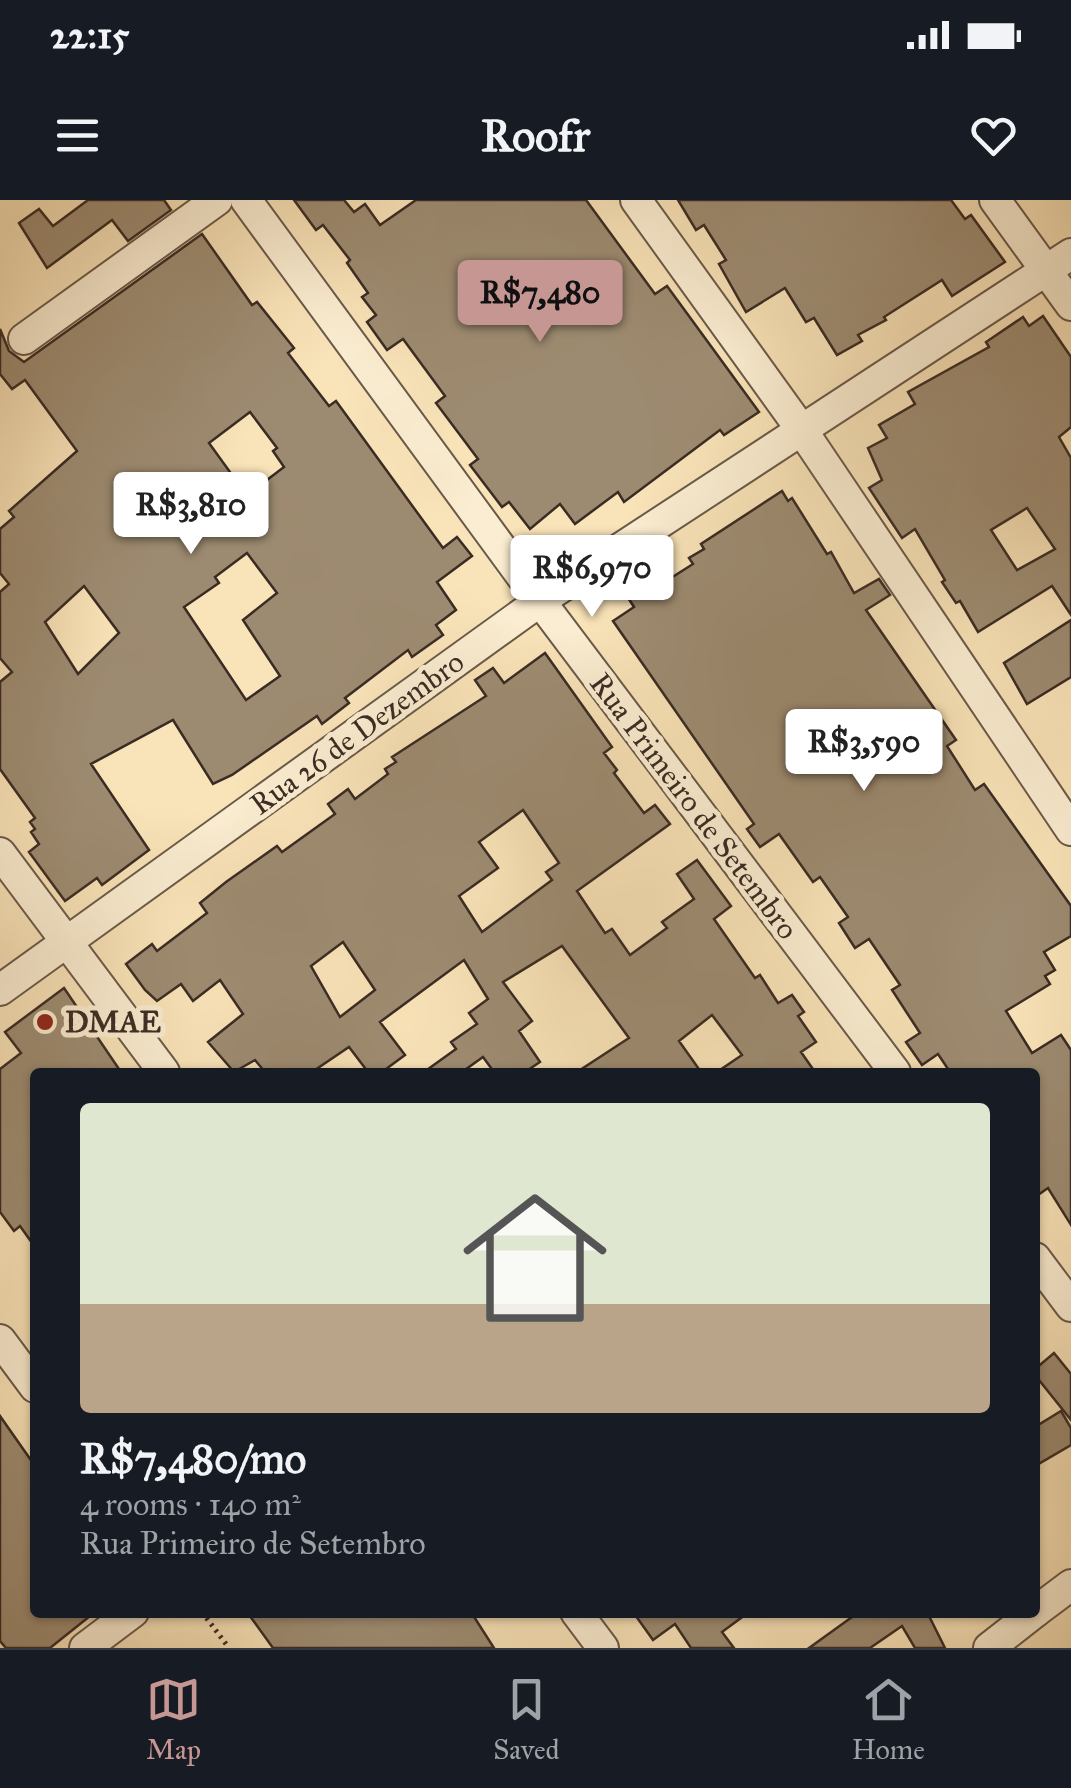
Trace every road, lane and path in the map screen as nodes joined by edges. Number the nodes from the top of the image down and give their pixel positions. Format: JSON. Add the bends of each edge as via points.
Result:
{"nodes":[{"id":1,"x":217,"y":200,"type":"edge"},
{"id":2,"x":246,"y":200,"type":"edge"},
{"id":3,"x":636,"y":200,"type":"edge"},
{"id":4,"x":995,"y":200,"type":"edge"},
{"id":5,"x":1059,"y":263,"type":"edge"},
{"id":6,"x":1071,"y":305,"type":"edge"},
{"id":7,"x":24,"y":339,"type":"dead end"},
{"id":8,"x":801,"y":429,"type":"junction"},
{"id":9,"x":540,"y":601,"type":"junction"},
{"id":10,"x":1071,"y":830,"type":"edge"},
{"id":11,"x":0,"y":853,"type":"edge"},
{"id":12,"x":66,"y":943,"type":"junction"},
{"id":13,"x":0,"y":990,"type":"edge"},
{"id":14,"x":161,"y":1068,"type":"edge"},
{"id":15,"x":892,"y":1068,"type":"edge"},
{"id":16,"x":1040,"y":1265,"type":"edge"},
{"id":17,"x":1071,"y":1306,"type":"edge"},
{"id":18,"x":0,"y":1340,"type":"edge"},
{"id":19,"x":30,"y":1380,"type":"edge"},
{"id":20,"x":1071,"y":1584,"type":"edge"},
{"id":21,"x":1040,"y":1608,"type":"edge"},
{"id":22,"x":125,"y":1618,"type":"edge"},
{"id":23,"x":207,"y":1618,"type":"edge"},
{"id":24,"x":580,"y":1618,"type":"edge"},
{"id":25,"x":1027,"y":1618,"type":"edge"},
{"id":26,"x":85,"y":1648,"type":"edge"},
{"id":27,"x":230,"y":1648,"type":"edge"},
{"id":28,"x":602,"y":1648,"type":"edge"},
{"id":29,"x":989,"y":1648,"type":"edge"}],
"edges":[{"from":1,"to":7,"type":"street"},
{"from":2,"to":9,"type":"street","name":"Rua Primeiro de Setembro"},
{"from":3,"to":8,"type":"street"},
{"from":4,"to":5,"type":"street"},
{"from":5,"to":6,"type":"street"},
{"from":5,"to":8,"type":"street","name":"Rua 26 de Dezembro"},
{"from":8,"to":9,"type":"street","name":"Rua 26 de Dezembro"},
{"from":8,"to":10,"type":"street"},
{"from":9,"to":12,"type":"street","name":"Rua 26 de Dezembro"},
{"from":9,"to":15,"type":"street","name":"Rua Primeiro de Setembro"},
{"from":11,"to":12,"type":"street"},
{"from":12,"to":13,"type":"street","name":"Rua 26 de Dezembro"},
{"from":12,"to":14,"type":"street"},
{"from":16,"to":17,"type":"street"},
{"from":18,"to":19,"type":"street"},
{"from":20,"to":21,"type":"street"},
{"from":22,"to":26,"type":"street"},
{"from":23,"to":27,"type":"path"},
{"from":24,"to":28,"type":"street"},
{"from":25,"to":29,"type":"street"}]}
